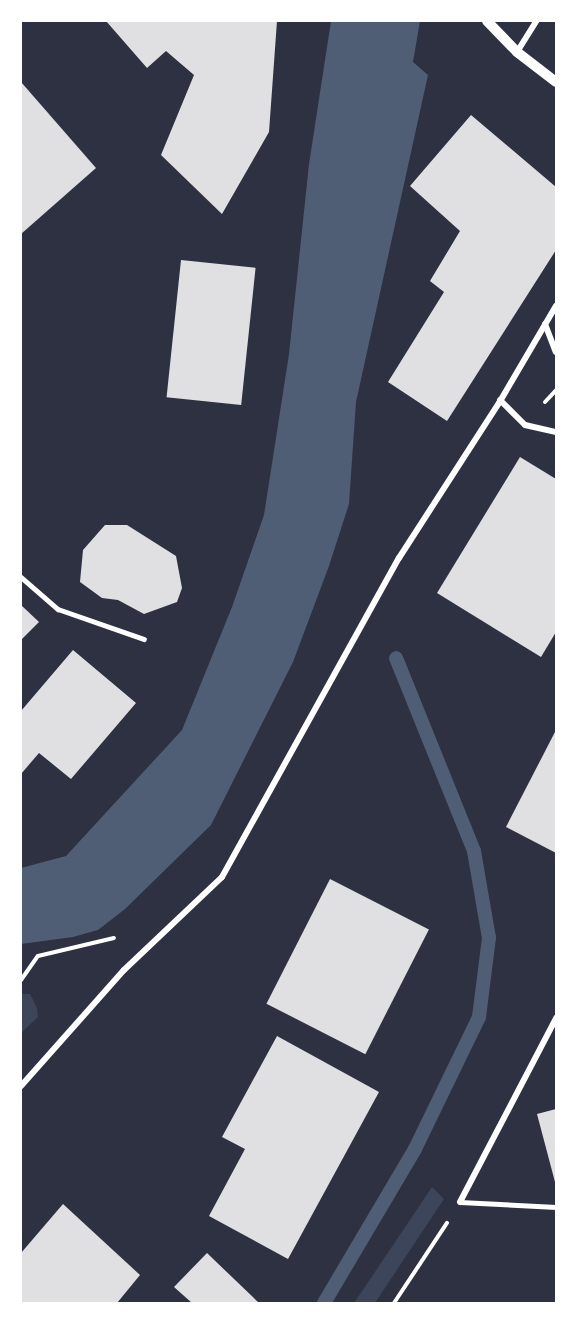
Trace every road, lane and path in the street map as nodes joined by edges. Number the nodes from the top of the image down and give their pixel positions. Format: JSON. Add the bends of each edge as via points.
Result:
{"nodes":[{"id":1,"x":487,"y":21,"type":"edge"},
{"id":2,"x":536,"y":21,"type":"edge"},
{"id":3,"x":517,"y":52,"type":"junction"},
{"id":4,"x":556,"y":82,"type":"edge"},
{"id":5,"x":556,"y":306,"type":"edge"},
{"id":6,"x":545,"y":324,"type":"junction"},
{"id":7,"x":556,"y":352,"type":"edge"},
{"id":8,"x":500,"y":400,"type":"junction"},
{"id":9,"x":556,"y":432,"type":"edge"},
{"id":10,"x":21,"y":577,"type":"edge"},
{"id":11,"x":144,"y":639,"type":"dead end"},
{"id":12,"x":120,"y":933,"type":"dead end"},
{"id":13,"x":21,"y":980,"type":"edge"},
{"id":14,"x":556,"y":1018,"type":"edge"},
{"id":15,"x":21,"y":1086,"type":"edge"},
{"id":16,"x":460,"y":1202,"type":"junction"},
{"id":17,"x":556,"y":1207,"type":"edge"},
{"id":18,"x":394,"y":1303,"type":"edge"}],
"edges":[{"from":1,"to":3,"type":"street"},
{"from":2,"to":3,"type":"street"},
{"from":3,"to":4,"type":"street"},
{"from":5,"to":6,"type":"street"},
{"from":6,"to":7,"type":"street"},
{"from":6,"to":8,"type":"street"},
{"from":8,"to":9,"type":"street","via":[[525,425]]},
{"from":8,"to":15,"type":"street","via":[[399,558],[222,877],[124,970]]},
{"from":10,"to":11,"type":"lane","via":[[58,609]]},
{"from":12,"to":13,"type":"path","via":[[111,940],[38,956]]},
{"from":14,"to":16,"type":"street"},
{"from":16,"to":17,"type":"lane"},
{"from":16,"to":18,"type":"path"}]}
